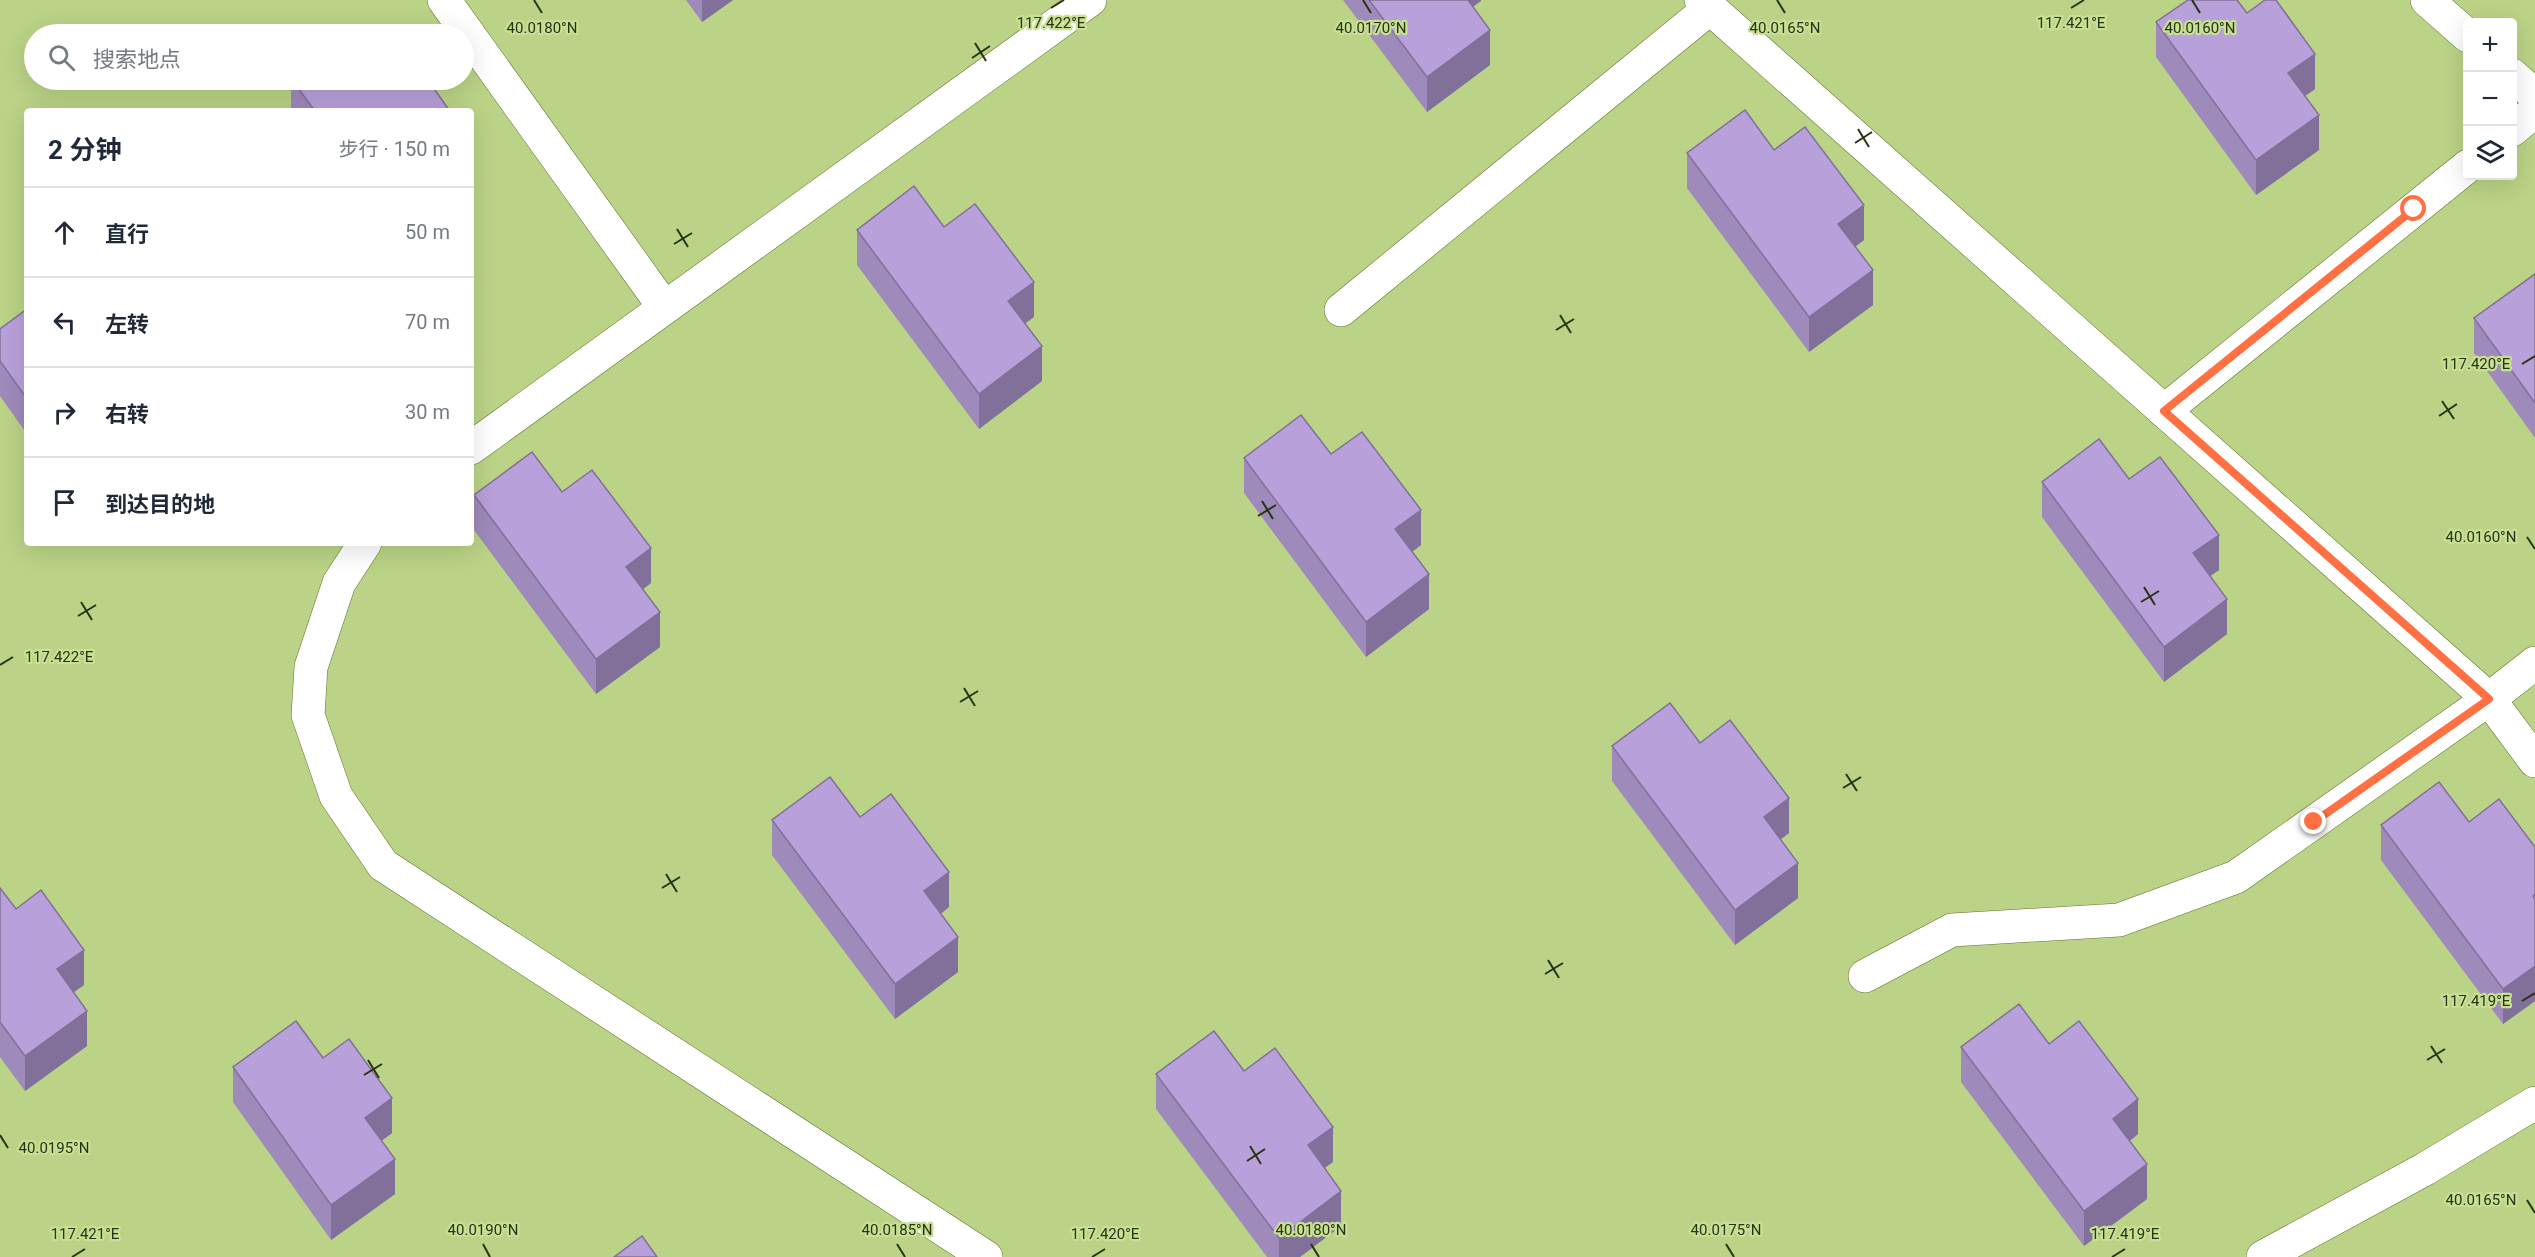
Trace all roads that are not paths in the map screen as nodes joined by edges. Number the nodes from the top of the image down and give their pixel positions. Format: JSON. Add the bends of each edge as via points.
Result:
{"nodes":[{"id":1,"x":444,"y":0,"type":"edge"},
{"id":2,"x":1090,"y":0,"type":"edge"},
{"id":3,"x":2427,"y":0,"type":"edge"},
{"id":4,"x":1705,"y":4,"type":"edge"},
{"id":5,"x":461,"y":24,"type":"edge"},
{"id":6,"x":2463,"y":32,"type":"edge"},
{"id":7,"x":474,"y":42,"type":"edge"},
{"id":8,"x":2517,"y":79,"type":"edge"},
{"id":9,"x":2535,"y":95,"type":"edge"},
{"id":10,"x":2535,"y":111,"type":"edge"},
{"id":11,"x":2517,"y":126,"type":"edge"},
{"id":12,"x":2463,"y":170,"type":"edge"},
{"id":13,"x":664,"y":307,"type":"junction"},
{"id":14,"x":1341,"y":310,"type":"dead end"},
{"id":15,"x":2164,"y":411,"type":"junction"},
{"id":16,"x":474,"y":446,"type":"edge"},
{"id":17,"x":363,"y":546,"type":"edge"},
{"id":18,"x":2535,"y":663,"type":"edge"},
{"id":19,"x":2489,"y":699,"type":"junction"},
{"id":20,"x":2535,"y":761,"type":"edge"},
{"id":21,"x":1865,"y":976,"type":"dead end"},
{"id":22,"x":2535,"y":1103,"type":"edge"},
{"id":23,"x":986,"y":1257,"type":"edge"},
{"id":24,"x":2263,"y":1257,"type":"edge"}],
"edges":[{"from":1,"to":5,"type":"street"},
{"from":2,"to":13,"type":"street"},
{"from":3,"to":6,"type":"street"},
{"from":4,"to":14,"type":"street"},
{"from":4,"to":15,"type":"street"},
{"from":7,"to":13,"type":"street"},
{"from":8,"to":9,"type":"street"},
{"from":10,"to":11,"type":"street"},
{"from":12,"to":15,"type":"street"},
{"from":13,"to":16,"type":"street"},
{"from":15,"to":19,"type":"street"},
{"from":17,"to":23,"type":"street","via":[[339,583],[311,667],[308,715],[336,796],[383,865]]},
{"from":18,"to":19,"type":"street"},
{"from":19,"to":20,"type":"street"},
{"from":19,"to":21,"type":"street","via":[[2236,877],[2119,920],[1952,930]]},
{"from":22,"to":24,"type":"street","via":[[2425,1169]]}]}
